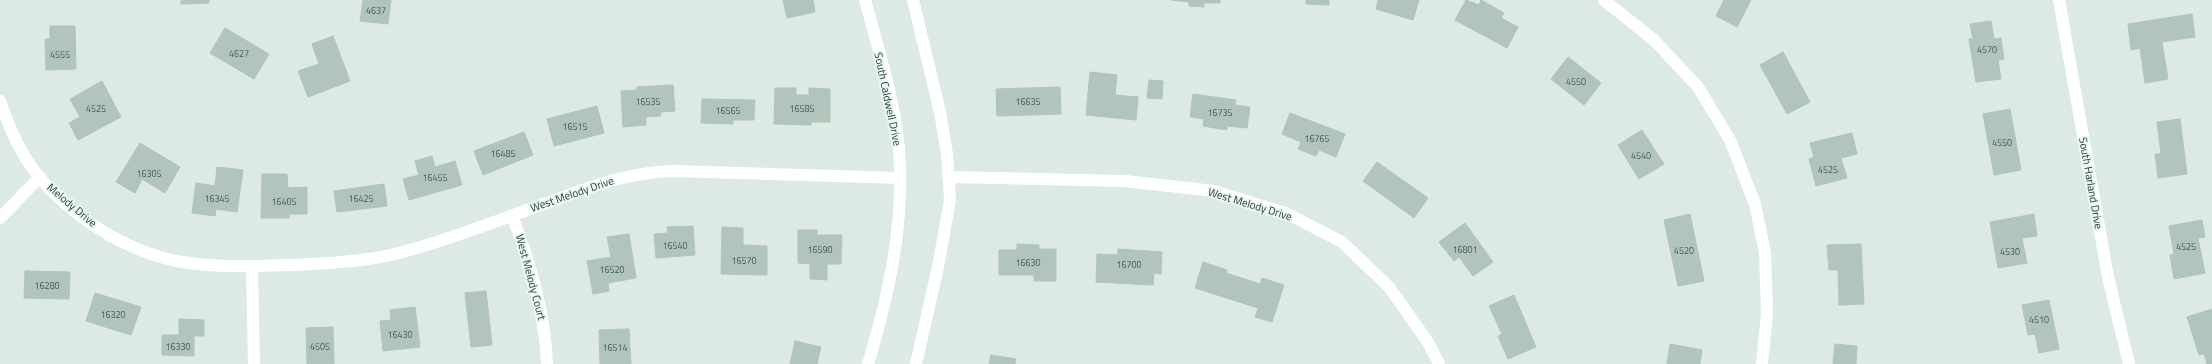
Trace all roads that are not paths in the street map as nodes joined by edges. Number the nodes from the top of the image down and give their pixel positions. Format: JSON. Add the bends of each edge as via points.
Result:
{"nodes":[{"id":1,"x":865,"y":0,"type":"edge"},
{"id":2,"x":913,"y":0,"type":"edge"},
{"id":3,"x":1604,"y":0,"type":"edge"},
{"id":4,"x":2059,"y":0,"type":"edge"},
{"id":5,"x":0,"y":101,"type":"edge"},
{"id":6,"x":40,"y":177,"type":"junction"},
{"id":7,"x":948,"y":177,"type":"junction"},
{"id":8,"x":900,"y":178,"type":"junction"},
{"id":9,"x":512,"y":215,"type":"junction"},
{"id":10,"x":0,"y":218,"type":"edge"},
{"id":11,"x":252,"y":267,"type":"junction"},
{"id":12,"x":254,"y":364,"type":"edge"},
{"id":13,"x":547,"y":364,"type":"edge"},
{"id":14,"x":868,"y":364,"type":"edge"},
{"id":15,"x":916,"y":364,"type":"edge"},
{"id":16,"x":1439,"y":364,"type":"edge"},
{"id":17,"x":1762,"y":364,"type":"edge"},
{"id":18,"x":2128,"y":364,"type":"edge"}],
"edges":[{"from":1,"to":8,"type":"street","name":"South Caldwell Drive","via":[[896,128]]},
{"from":2,"to":7,"type":"street","via":[[940,112]]},
{"from":3,"to":17,"type":"street","via":[[1654,40],[1698,87],[1730,140],[1755,204],[1765,253],[1767,314]]},
{"from":4,"to":18,"type":"street","name":"South Harland Drive","via":[[2104,254]]},
{"from":5,"to":6,"type":"street","via":[[15,138]]},
{"from":6,"to":10,"type":"street","name":"Melody Drive"},
{"from":6,"to":11,"type":"street","name":"Melody Drive","via":[[58,197],[88,222],[135,247],[180,261]]},
{"from":7,"to":15,"type":"street","via":[[950,200]]},
{"from":7,"to":16,"type":"street","name":"West Melody Drive","via":[[1125,181],[1214,192],[1288,214],[1342,242],[1389,287],[1428,342]]},
{"from":8,"to":9,"type":"street","name":"West Melody Drive","via":[[649,172],[612,179]]},
{"from":8,"to":14,"type":"street","name":"South Caldwell Drive","via":[[899,227],[890,277]]},
{"from":9,"to":11,"type":"street","name":"West Melody Drive","via":[[464,233],[397,253],[344,262]]},
{"from":9,"to":13,"type":"street","name":"West Melody Court","via":[[522,240],[542,311]]},
{"from":11,"to":12,"type":"street"}]}
